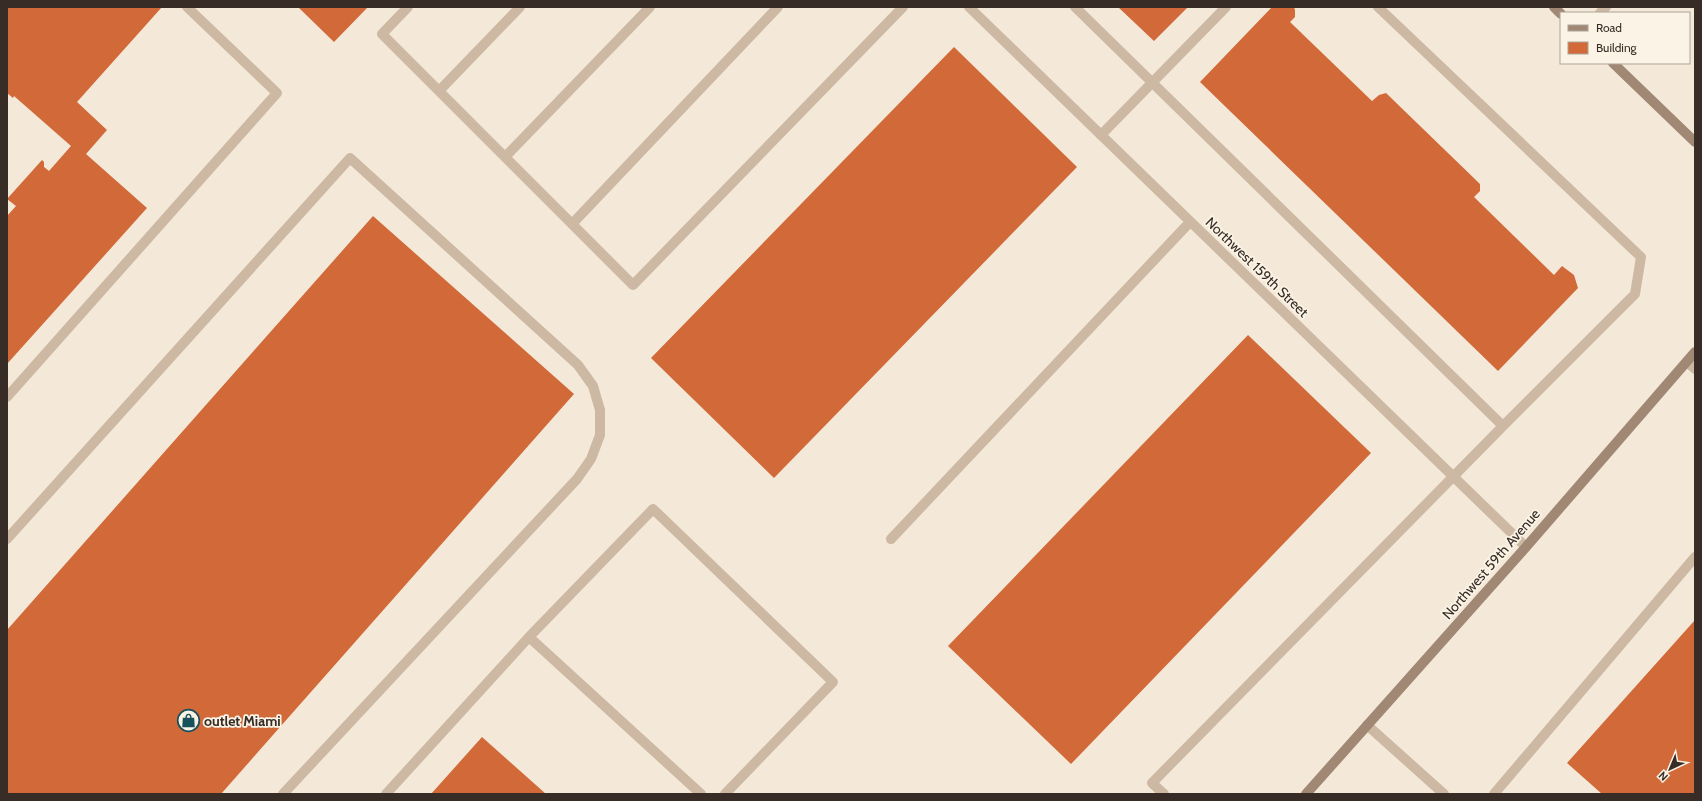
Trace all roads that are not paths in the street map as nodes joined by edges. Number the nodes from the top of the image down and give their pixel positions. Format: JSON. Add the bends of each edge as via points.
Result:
{"nodes":[{"id":1,"x":187,"y":7,"type":"edge"},
{"id":2,"x":408,"y":7,"type":"edge"},
{"id":3,"x":520,"y":7,"type":"edge"},
{"id":4,"x":650,"y":7,"type":"edge"},
{"id":5,"x":778,"y":7,"type":"edge"},
{"id":6,"x":903,"y":7,"type":"edge"},
{"id":7,"x":969,"y":7,"type":"edge"},
{"id":8,"x":1075,"y":7,"type":"edge"},
{"id":9,"x":1226,"y":7,"type":"edge"},
{"id":10,"x":1378,"y":7,"type":"edge"},
{"id":11,"x":1614,"y":64,"type":"edge"},
{"id":12,"x":1153,"y":82,"type":"junction"},
{"id":13,"x":439,"y":91,"type":"junction"},
{"id":14,"x":1101,"y":135,"type":"junction"},
{"id":15,"x":1695,"y":142,"type":"edge"},
{"id":16,"x":505,"y":157,"type":"junction"},
{"id":17,"x":1190,"y":222,"type":"junction"},
{"id":18,"x":572,"y":224,"type":"junction"},
{"id":19,"x":1695,"y":352,"type":"edge"},
{"id":20,"x":1687,"y":362,"type":"junction"},
{"id":21,"x":1695,"y":369,"type":"edge"},
{"id":22,"x":7,"y":397,"type":"edge"},
{"id":23,"x":1503,"y":426,"type":"junction"},
{"id":24,"x":1453,"y":476,"type":"junction"},
{"id":25,"x":7,"y":539,"type":"edge"},
{"id":26,"x":891,"y":539,"type":"dead end"},
{"id":27,"x":1526,"y":547,"type":"junction"},
{"id":28,"x":1695,"y":557,"type":"edge"},
{"id":29,"x":529,"y":637,"type":"junction"},
{"id":30,"x":1368,"y":725,"type":"junction"},
{"id":31,"x":283,"y":794,"type":"edge"},
{"id":32,"x":386,"y":794,"type":"edge"},
{"id":33,"x":701,"y":794,"type":"edge"},
{"id":34,"x":725,"y":794,"type":"edge"},
{"id":35,"x":1164,"y":794,"type":"edge"},
{"id":36,"x":1306,"y":794,"type":"edge"},
{"id":37,"x":1444,"y":794,"type":"edge"},
{"id":38,"x":1494,"y":794,"type":"edge"}],
"edges":[{"from":1,"to":22,"type":"street","via":[[277,93]]},
{"from":2,"to":13,"type":"street","via":[[382,34]]},
{"from":3,"to":13,"type":"street"},
{"from":4,"to":16,"type":"street"},
{"from":5,"to":18,"type":"street"},
{"from":6,"to":18,"type":"street","via":[[633,285]]},
{"from":7,"to":14,"type":"street","name":"Northwest 159th Street"},
{"from":8,"to":12,"type":"street"},
{"from":9,"to":12,"type":"street"},
{"from":10,"to":23,"type":"street","via":[[1641,258],[1635,294]]},
{"from":11,"to":15,"type":"street"},
{"from":12,"to":14,"type":"street"},
{"from":12,"to":23,"type":"street"},
{"from":13,"to":16,"type":"street"},
{"from":14,"to":17,"type":"street","name":"Northwest 159th Street"},
{"from":16,"to":18,"type":"street"},
{"from":17,"to":24,"type":"street","name":"Northwest 159th Street"},
{"from":17,"to":26,"type":"street"},
{"from":19,"to":20,"type":"street","name":"Northwest 59th Avenue"},
{"from":20,"to":21,"type":"street"},
{"from":20,"to":27,"type":"street","name":"Northwest 59th Avenue"},
{"from":23,"to":24,"type":"street"},
{"from":24,"to":27,"type":"street","name":"Northwest 159th Street"},
{"from":24,"to":35,"type":"street","via":[[1152,783]]},
{"from":25,"to":31,"type":"street","via":[[350,158],[578,365],[593,386],[600,410],[600,435],[592,459],[577,479]]},
{"from":27,"to":30,"type":"street","name":"Northwest 59th Avenue"},
{"from":28,"to":38,"type":"street"},
{"from":29,"to":32,"type":"street"},
{"from":29,"to":33,"type":"street"},
{"from":29,"to":34,"type":"street","via":[[653,509],[833,682]]},
{"from":30,"to":36,"type":"street","name":"Northwest 59th Avenue"},
{"from":30,"to":37,"type":"street"}]}
